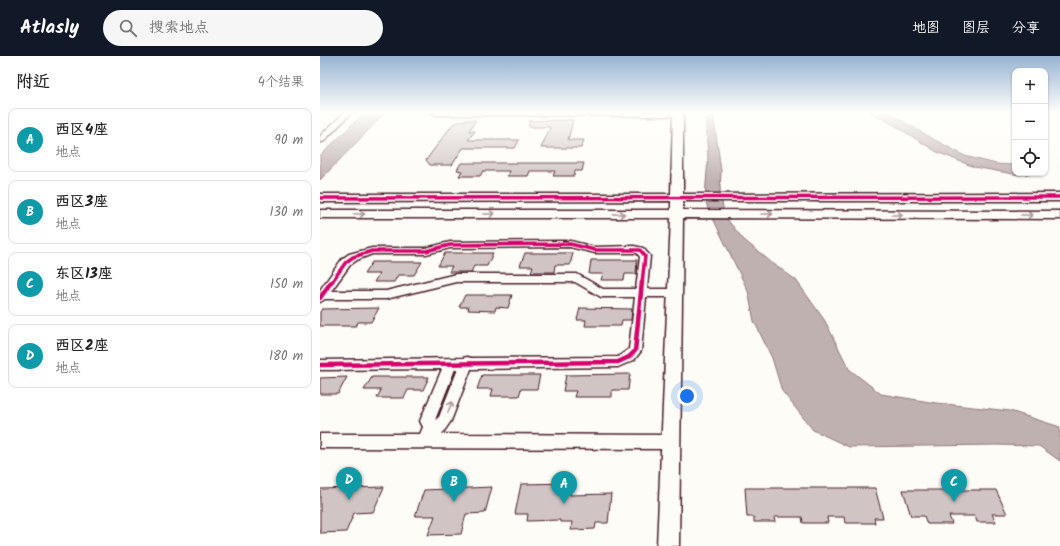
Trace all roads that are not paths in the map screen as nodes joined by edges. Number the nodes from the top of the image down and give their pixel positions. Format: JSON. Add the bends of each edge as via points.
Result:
{"nodes":[{"id":1,"x":677,"y":135,"type":"edge"},
{"id":2,"x":676,"y":197,"type":"junction"},
{"id":3,"x":1060,"y":197,"type":"edge"},
{"id":4,"x":320,"y":198,"type":"edge"},
{"id":5,"x":320,"y":214,"type":"edge"},
{"id":6,"x":676,"y":214,"type":"junction"},
{"id":7,"x":1060,"y":215,"type":"edge"},
{"id":8,"x":641,"y":293,"type":"junction"},
{"id":9,"x":676,"y":293,"type":"junction"},
{"id":10,"x":321,"y":297,"type":"edge"},
{"id":11,"x":467,"y":362,"type":"junction"},
{"id":12,"x":451,"y":363,"type":"junction"},
{"id":13,"x":320,"y":365,"type":"edge"},
{"id":14,"x":320,"y":441,"type":"edge"},
{"id":15,"x":428,"y":441,"type":"junction"},
{"id":16,"x":671,"y":442,"type":"junction"},
{"id":17,"x":668,"y":546,"type":"edge"}],
"edges":[{"from":1,"to":2,"type":"street"},
{"from":2,"to":3,"type":"street"},
{"from":2,"to":4,"type":"street"},
{"from":2,"to":6,"type":"street"},
{"from":5,"to":6,"type":"street","one_way":true},
{"from":6,"to":7,"type":"street","one_way":true},
{"from":6,"to":9,"type":"street"},
{"from":8,"to":9,"type":"street"},
{"from":8,"to":10,"type":"street","via":[[601,293],[577,278],[456,278],[386,295]]},
{"from":8,"to":10,"type":"street","via":[[644,256],[640,250],[595,250],[570,244],[450,245],[426,251],[372,251],[353,257],[346,262]]},
{"from":8,"to":11,"type":"street","via":[[635,351],[625,360]]},
{"from":9,"to":16,"type":"street"},
{"from":11,"to":12,"type":"street"},
{"from":15,"to":11,"type":"street","one_way":true,"via":[[444,421]]},
{"from":12,"to":13,"type":"street"},
{"from":12,"to":15,"type":"street","via":[[427,421],[431,425]]},
{"from":14,"to":15,"type":"street"},
{"from":15,"to":16,"type":"street"},
{"from":16,"to":17,"type":"street"}]}
